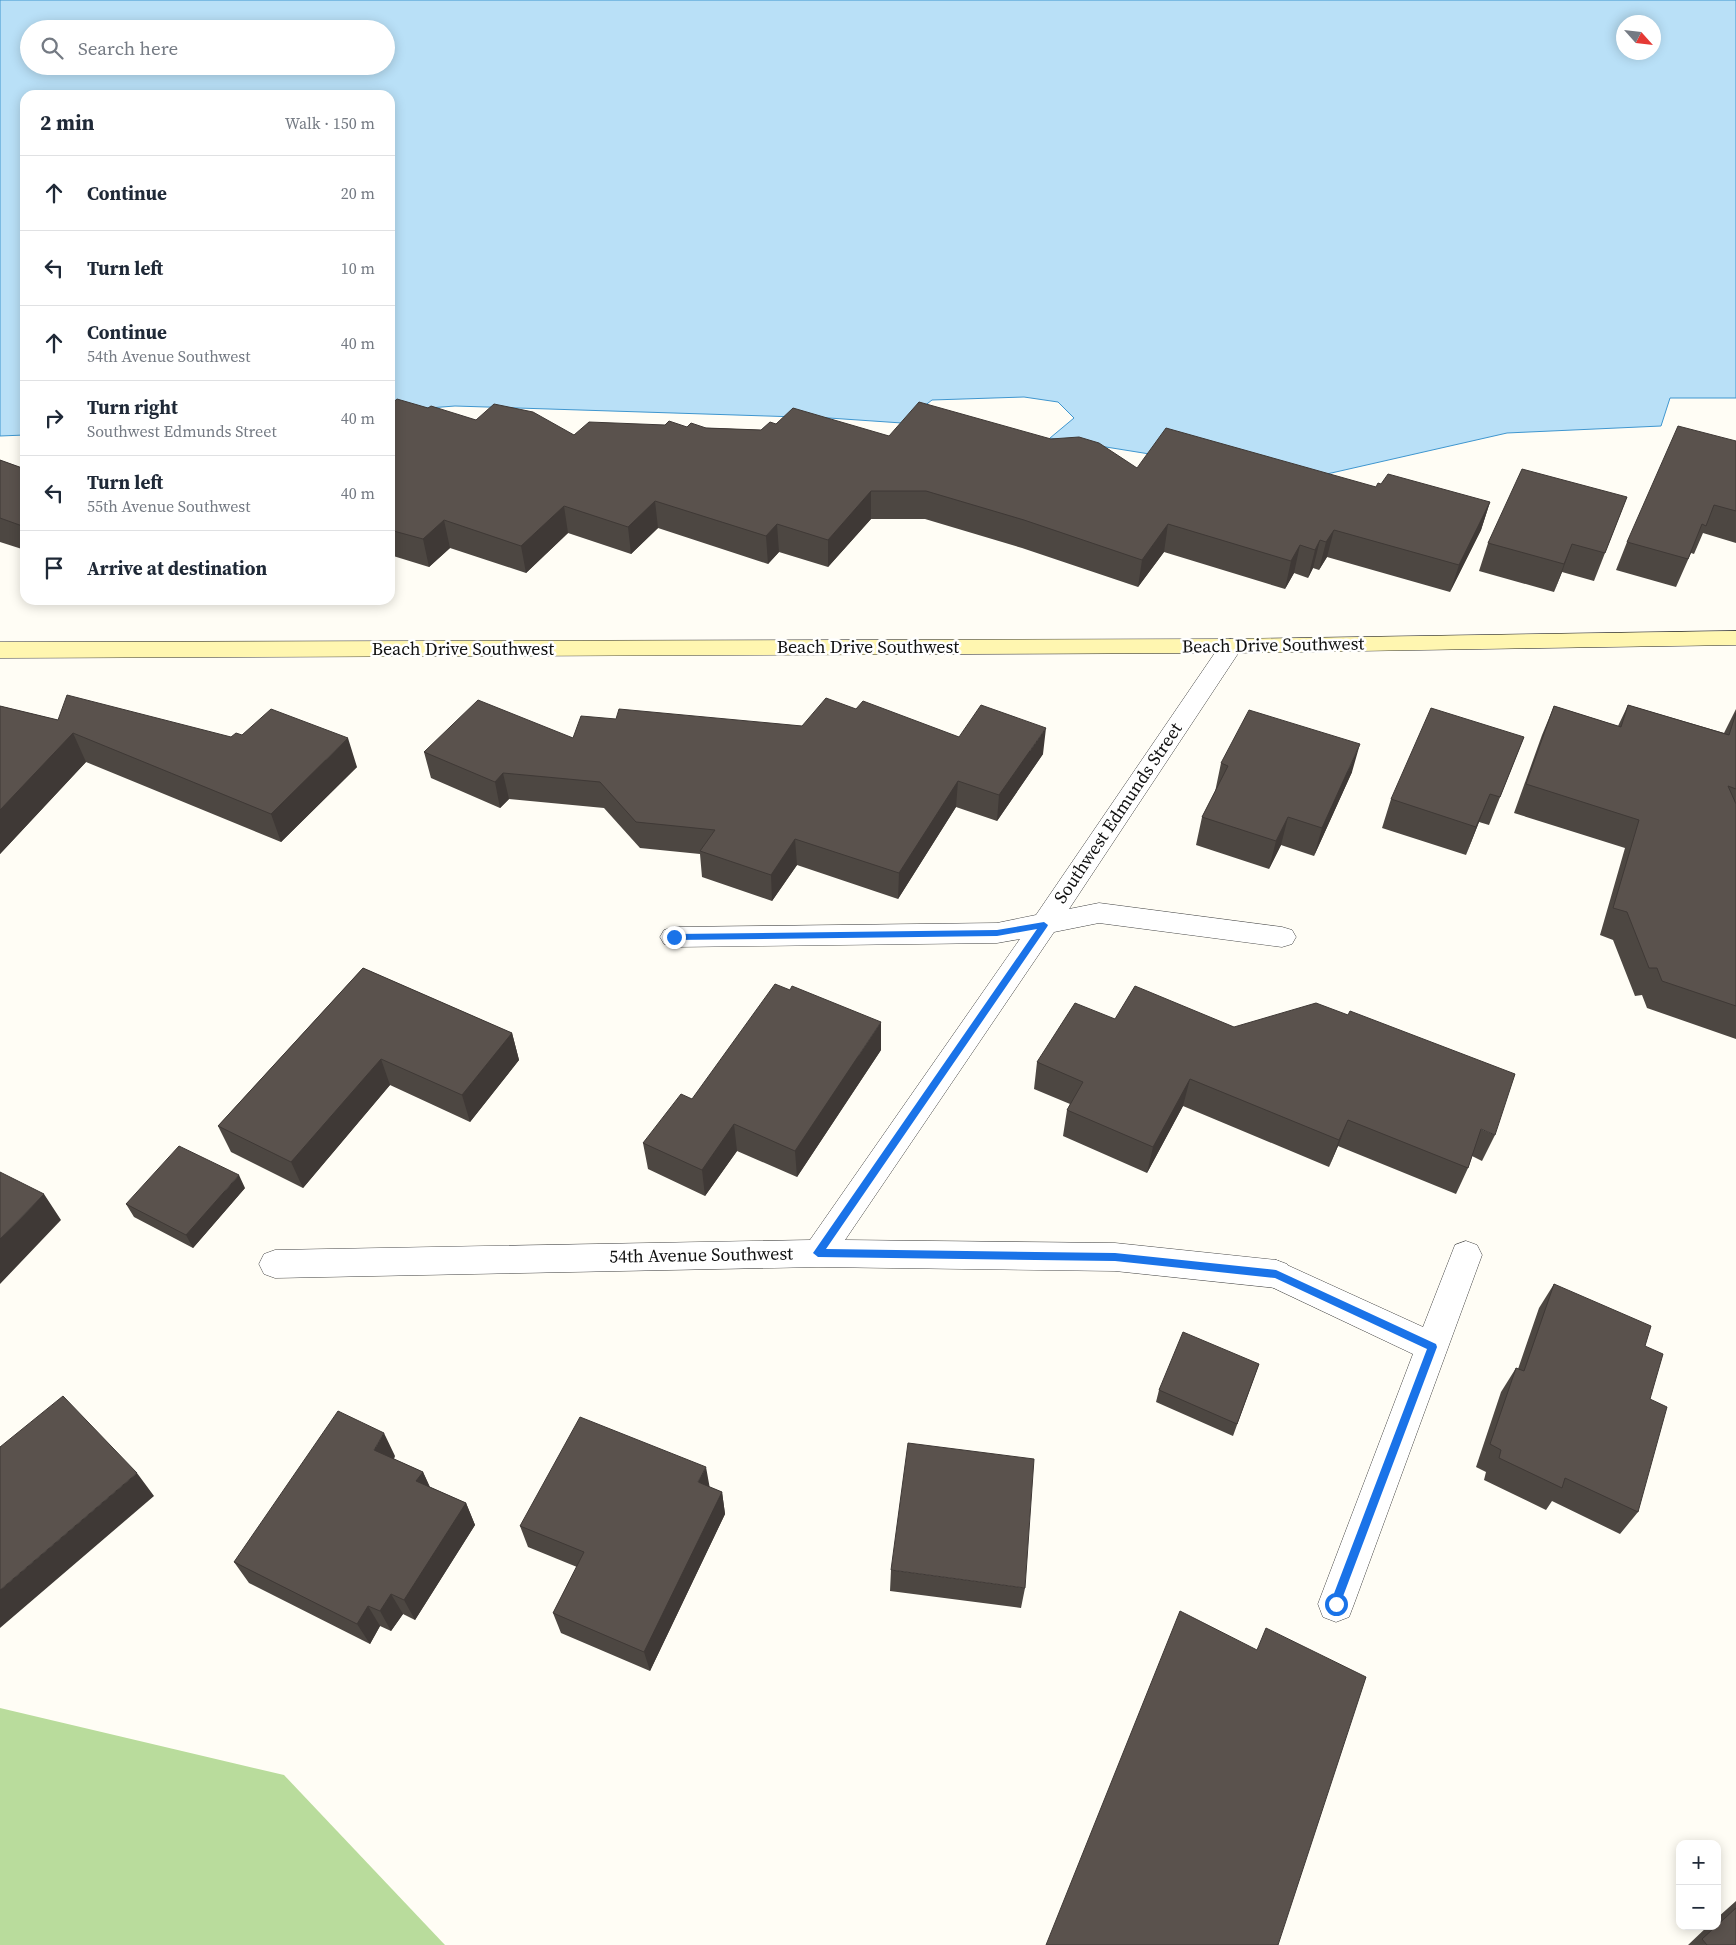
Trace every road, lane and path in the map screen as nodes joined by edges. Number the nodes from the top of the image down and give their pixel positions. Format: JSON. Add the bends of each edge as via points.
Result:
{"nodes":[{"id":1,"x":1736,"y":638,"type":"edge"},
{"id":2,"x":1231,"y":646,"type":"junction"},
{"id":3,"x":2,"y":652,"type":"edge"},
{"id":4,"x":1044,"y":925,"type":"junction"},
{"id":5,"x":674,"y":937,"type":"dead end"},
{"id":6,"x":1282,"y":937,"type":"dead end"},
{"id":7,"x":818,"y":1253,"type":"junction"},
{"id":8,"x":1466,"y":1255,"type":"dead end"},
{"id":9,"x":275,"y":1264,"type":"dead end"},
{"id":10,"x":1432,"y":1347,"type":"junction"},
{"id":11,"x":1336,"y":1604,"type":"dead end"}],
"edges":[{"from":1,"to":2,"type":"main road","name":"Beach Drive Southwest"},
{"from":2,"to":3,"type":"main road","name":"Beach Drive Southwest"},
{"from":2,"to":4,"type":"street","name":"Southwest Edmunds Street"},
{"from":4,"to":5,"type":"street","via":[[997,933]]},
{"from":4,"to":6,"type":"street","via":[[1099,913]]},
{"from":4,"to":7,"type":"street","name":"Southwest Edmunds Street"},
{"from":7,"to":9,"type":"street","name":"54th Avenue Southwest"},
{"from":7,"to":10,"type":"street","name":"54th Avenue Southwest","via":[[1115,1257],[1276,1274]]},
{"from":8,"to":10,"type":"street"},
{"from":10,"to":11,"type":"street"}]}
